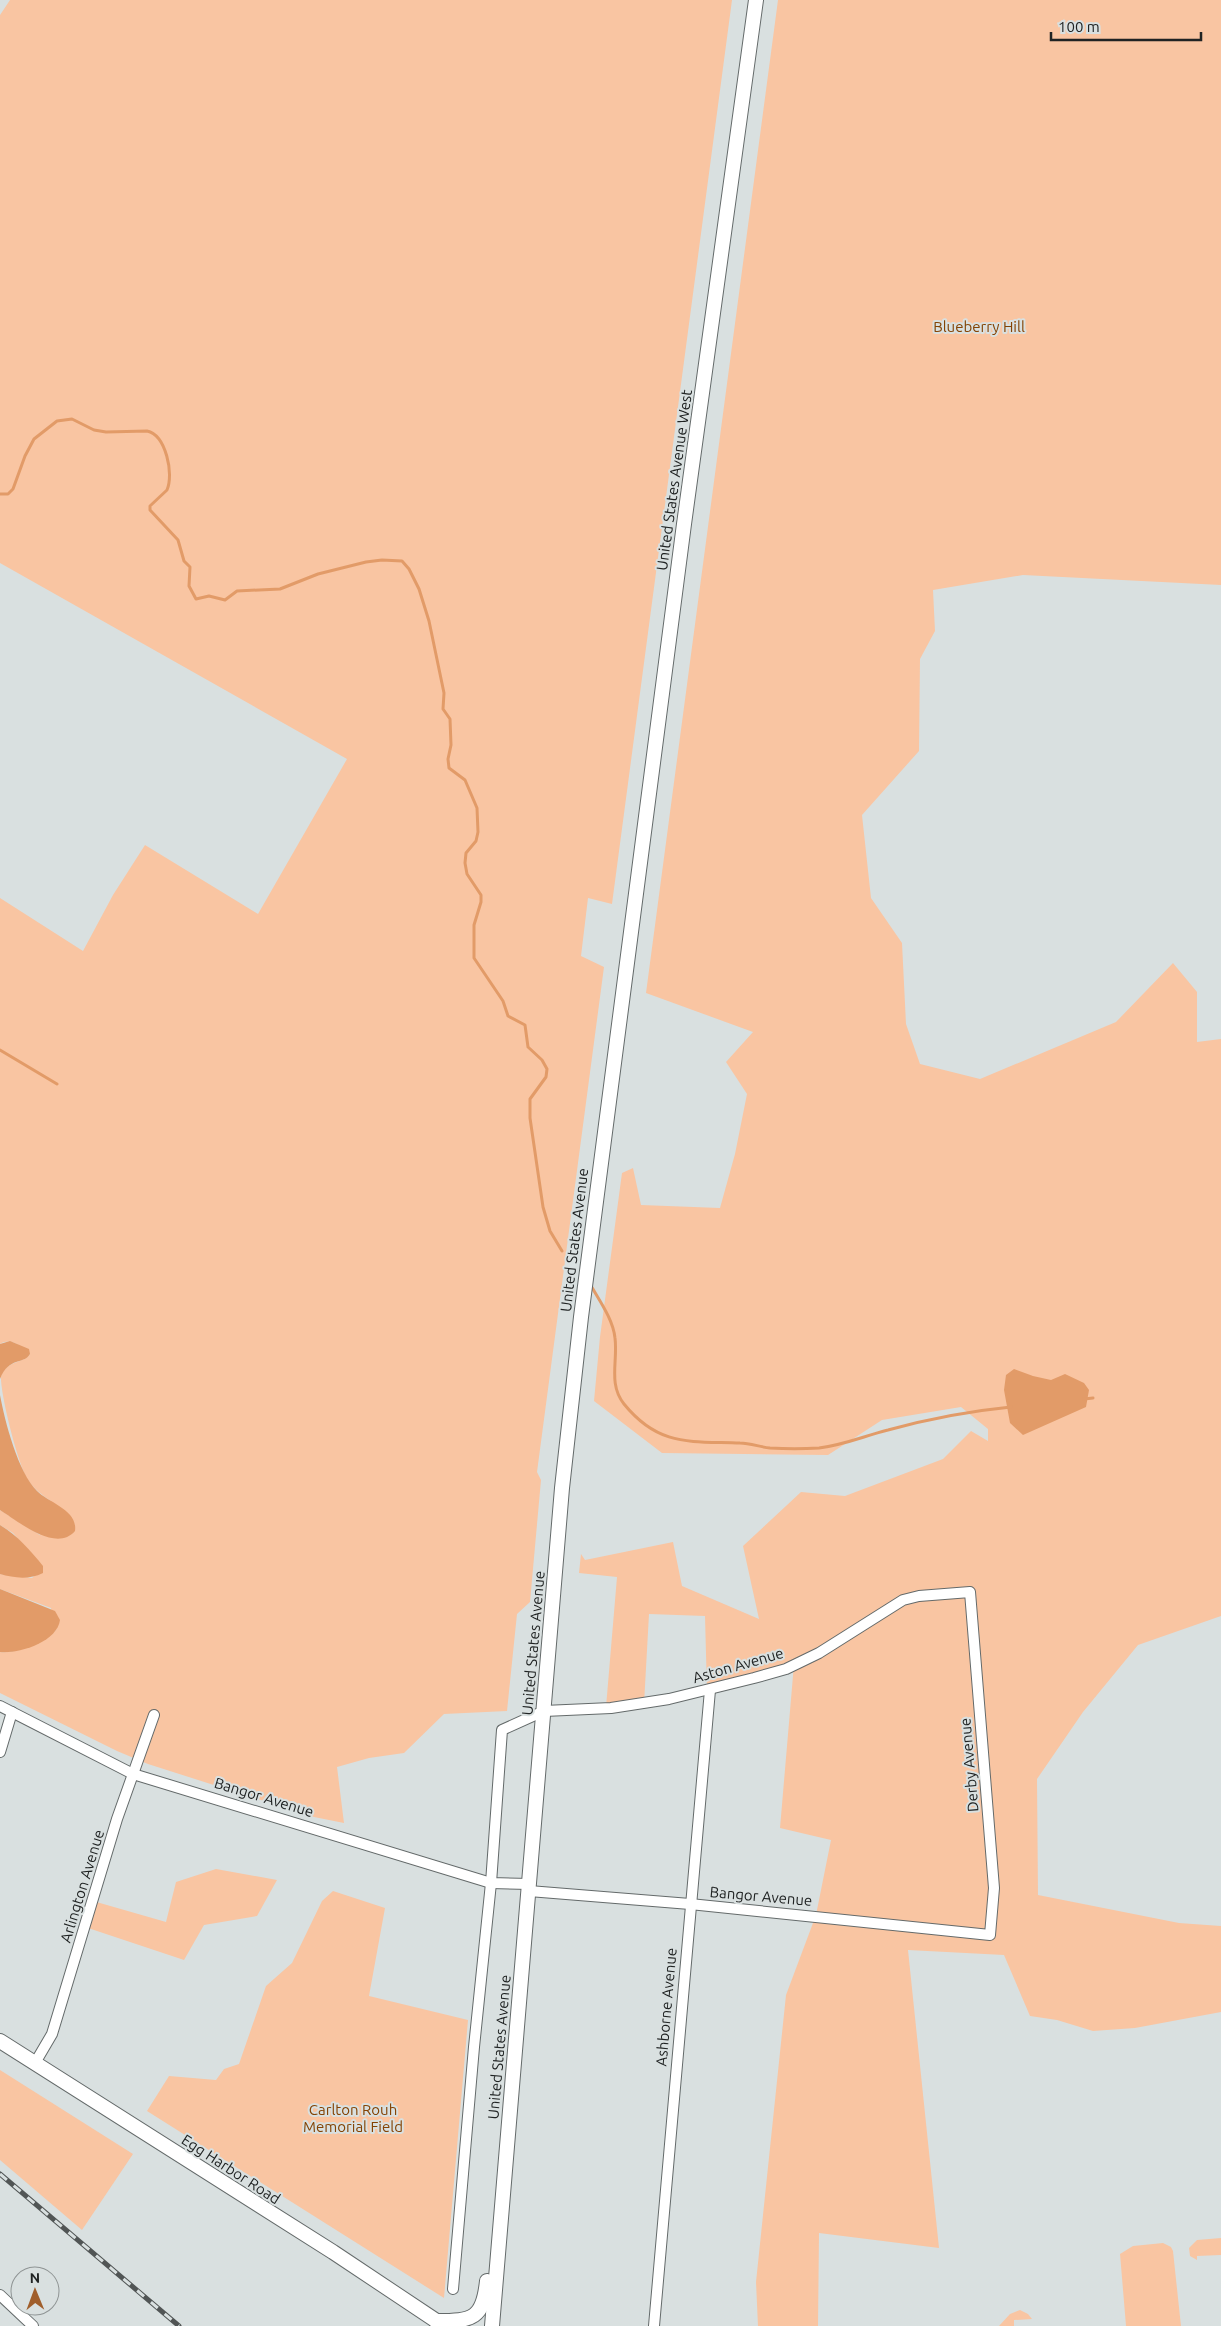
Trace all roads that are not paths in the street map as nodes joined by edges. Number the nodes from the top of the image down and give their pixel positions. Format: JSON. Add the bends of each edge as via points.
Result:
{"nodes":[{"id":1,"x":756,"y":0,"type":"edge"},
{"id":2,"x":627,"y":965,"type":"joint"},
{"id":3,"x":970,"y":1592,"type":"joint"},
{"id":4,"x":710,"y":1690,"type":"junction"},
{"id":5,"x":0,"y":1706,"type":"edge"},
{"id":6,"x":544,"y":1711,"type":"junction"},
{"id":7,"x":12,"y":1712,"type":"junction"},
{"id":8,"x":154,"y":1715,"type":"dead end"},
{"id":9,"x":502,"y":1730,"type":"joint"},
{"id":10,"x":0,"y":1752,"type":"edge"},
{"id":11,"x":133,"y":1774,"type":"junction"},
{"id":12,"x":491,"y":1884,"type":"junction"},
{"id":13,"x":529,"y":1888,"type":"junction"},
{"id":14,"x":690,"y":1904,"type":"junction"},
{"id":15,"x":990,"y":1934,"type":"joint"},
{"id":16,"x":0,"y":2041,"type":"edge"},
{"id":17,"x":34,"y":2063,"type":"junction"},
{"id":18,"x":500,"y":2242,"type":"junction"},
{"id":19,"x":453,"y":2289,"type":"dead end"},
{"id":20,"x":0,"y":2295,"type":"edge"},
{"id":21,"x":440,"y":2323,"type":"edge"},
{"id":22,"x":33,"y":2326,"type":"edge"},
{"id":23,"x":492,"y":2326,"type":"edge"},
{"id":24,"x":654,"y":2326,"type":"edge"}],
"edges":[{"from":1,"to":2,"type":"street","name":"United States Avenue West"},
{"from":2,"to":6,"type":"street","name":"United States Avenue","via":[[581,1316],[562,1488]]},
{"from":3,"to":4,"type":"street","name":"Aston Avenue","via":[[903,1600],[786,1669]]},
{"from":3,"to":15,"type":"street","name":"Derby Avenue","via":[[994,1888]]},
{"from":4,"to":6,"type":"street","name":"Aston Avenue","via":[[611,1708]]},
{"from":4,"to":14,"type":"street","name":"Ashborne Avenue"},
{"from":5,"to":7,"type":"street","name":"Bangor Avenue"},
{"from":6,"to":9,"type":"street","name":"Aston Avenue"},
{"from":6,"to":13,"type":"street","name":"United States Avenue"},
{"from":7,"to":10,"type":"street"},
{"from":7,"to":11,"type":"street","name":"Bangor Avenue"},
{"from":8,"to":11,"type":"street","name":"Arlington Avenue"},
{"from":9,"to":12,"type":"street","name":"United States Avenue"},
{"from":11,"to":12,"type":"street","name":"Bangor Avenue"},
{"from":11,"to":17,"type":"street","name":"Arlington Avenue","via":[[52,2034]]},
{"from":12,"to":13,"type":"street","name":"Bangor Avenue"},
{"from":12,"to":19,"type":"street","name":"United States Avenue"},
{"from":13,"to":14,"type":"street","name":"Bangor Avenue"},
{"from":13,"to":18,"type":"street","name":"United States Avenue"},
{"from":14,"to":15,"type":"street","name":"Bangor Avenue"},
{"from":14,"to":24,"type":"street","name":"Ashborne Avenue"},
{"from":16,"to":17,"type":"street","name":"Egg Harbor Road"},
{"from":17,"to":21,"type":"street","name":"Egg Harbor Road"},
{"from":18,"to":21,"type":"street","via":[[490,2261],[485,2298],[479,2311],[464,2320]]},
{"from":18,"to":23,"type":"street","name":"United States Avenue"},
{"from":20,"to":22,"type":"street"}]}
